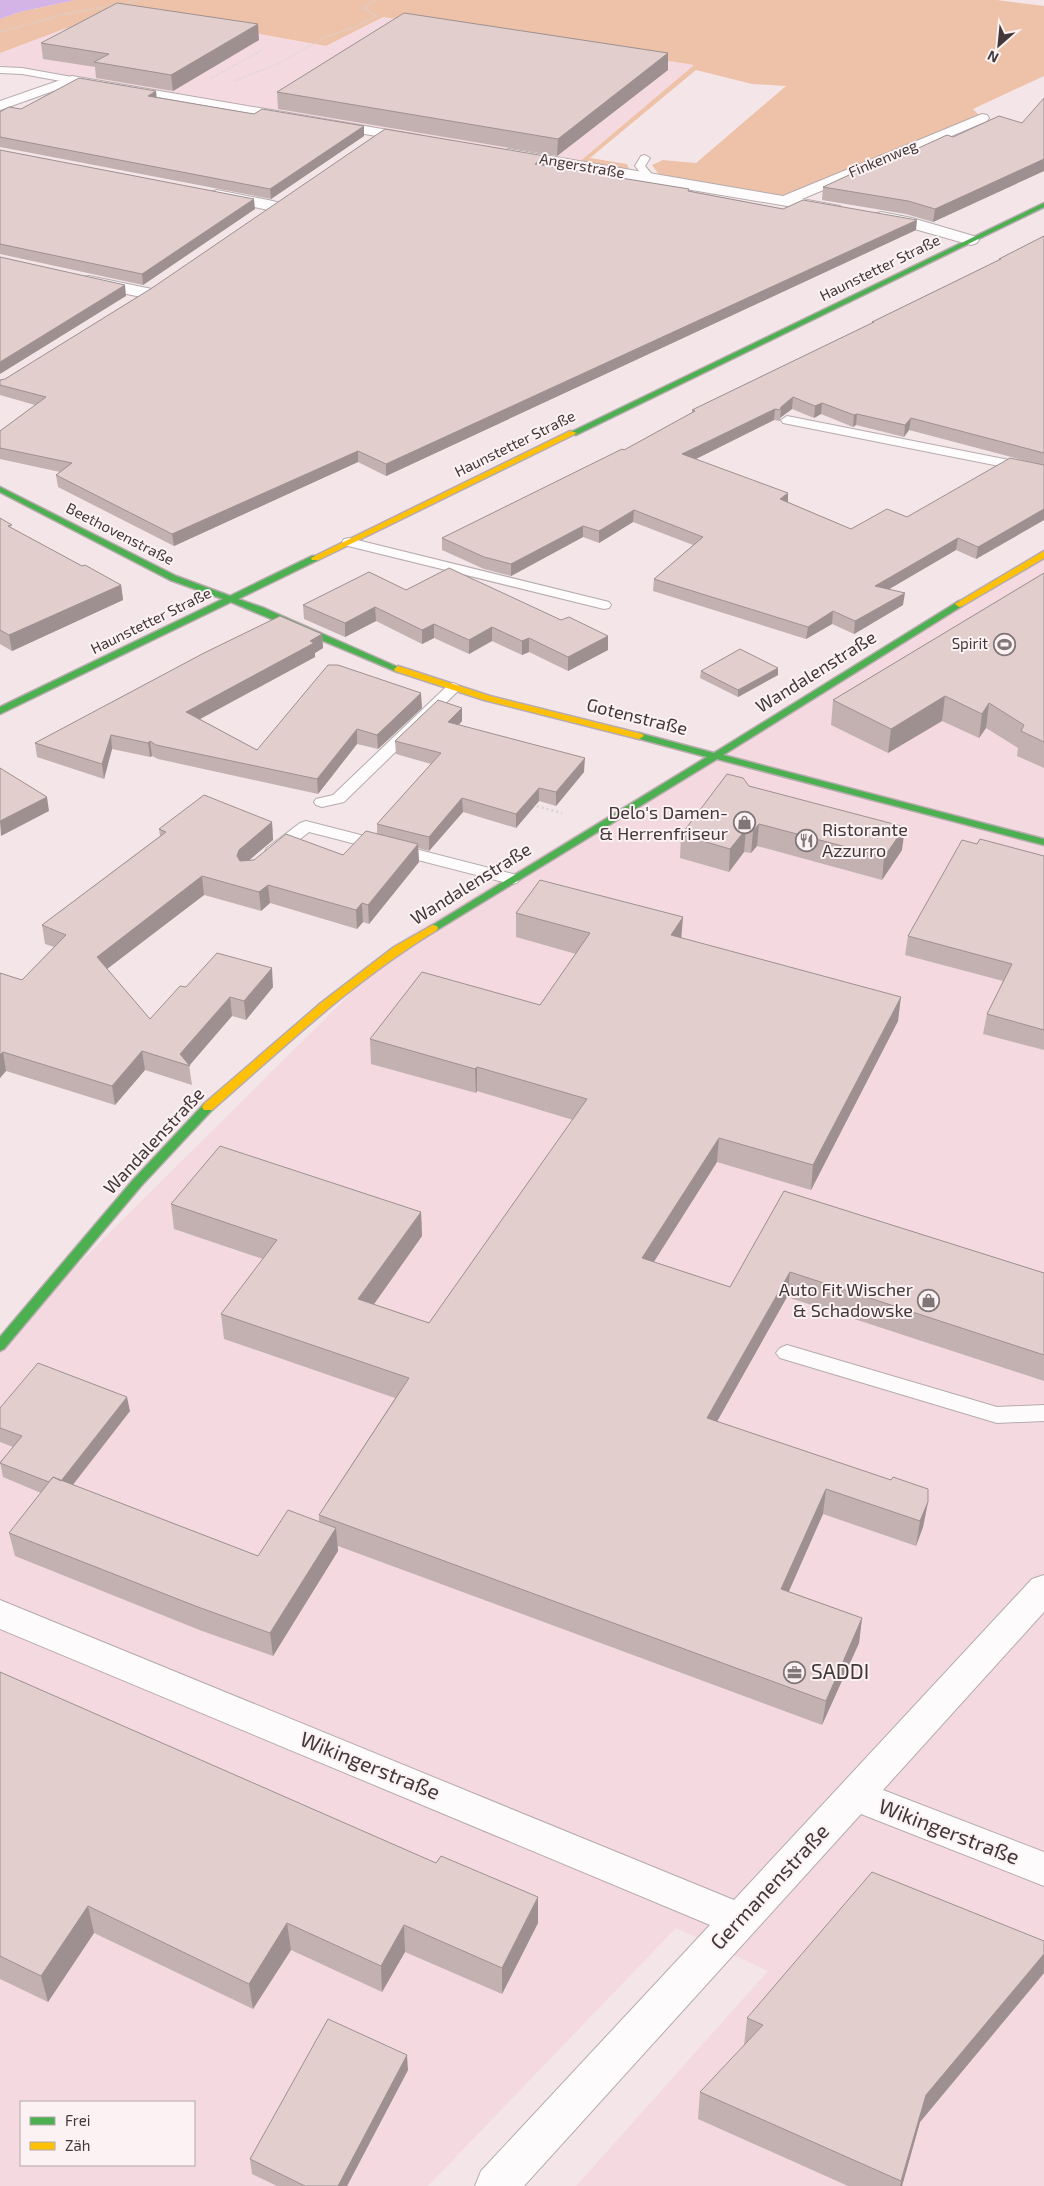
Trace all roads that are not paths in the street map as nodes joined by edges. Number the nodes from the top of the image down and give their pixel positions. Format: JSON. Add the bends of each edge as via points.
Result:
{"nodes":[{"id":1,"x":0,"y":70,"type":"edge"},
{"id":2,"x":72,"y":80,"type":"junction"},
{"id":3,"x":0,"y":106,"type":"edge"},
{"id":4,"x":982,"y":118,"type":"dead end"},
{"id":5,"x":382,"y":133,"type":"junction"},
{"id":6,"x":428,"y":140,"type":"edge"},
{"id":7,"x":366,"y":143,"type":"edge"},
{"id":8,"x":494,"y":152,"type":"edge"},
{"id":9,"x":645,"y":158,"type":"dead end"},
{"id":10,"x":650,"y":178,"type":"junction"},
{"id":11,"x":205,"y":193,"type":"edge"},
{"id":12,"x":784,"y":201,"type":"junction"},
{"id":13,"x":1044,"y":205,"type":"edge"},
{"id":14,"x":850,"y":212,"type":"edge"},
{"id":15,"x":868,"y":215,"type":"edge"},
{"id":16,"x":252,"y":220,"type":"edge"},
{"id":17,"x":971,"y":240,"type":"junction"},
{"id":18,"x":69,"y":276,"type":"edge"},
{"id":19,"x":162,"y":282,"type":"edge"},
{"id":20,"x":146,"y":294,"type":"junction"},
{"id":21,"x":125,"y":306,"type":"edge"},
{"id":22,"x":786,"y":420,"type":"edge"},
{"id":23,"x":1044,"y":471,"type":"edge"},
{"id":24,"x":0,"y":489,"type":"edge"},
{"id":25,"x":349,"y":542,"type":"junction"},
{"id":26,"x":1044,"y":554,"type":"edge"},
{"id":27,"x":230,"y":599,"type":"junction"},
{"id":28,"x":604,"y":605,"type":"dead end"},
{"id":29,"x":453,"y":688,"type":"junction"},
{"id":30,"x":0,"y":711,"type":"edge"},
{"id":31,"x":716,"y":755,"type":"junction"},
{"id":32,"x":322,"y":802,"type":"dead end"},
{"id":33,"x":1044,"y":842,"type":"edge"},
{"id":34,"x":263,"y":861,"type":"edge"},
{"id":35,"x":511,"y":879,"type":"junction"},
{"id":36,"x":0,"y":1346,"type":"edge"},
{"id":37,"x":787,"y":1353,"type":"dead end"},
{"id":38,"x":1044,"y":1413,"type":"edge"},
{"id":39,"x":1044,"y":1589,"type":"edge"},
{"id":40,"x":0,"y":1614,"type":"edge"},
{"id":41,"x":855,"y":1795,"type":"junction"},
{"id":42,"x":1044,"y":1869,"type":"edge"},
{"id":43,"x":740,"y":1920,"type":"junction"},
{"id":44,"x":496,"y":2186,"type":"edge"}],
"edges":[{"from":1,"to":2,"type":"lane"},
{"from":2,"to":3,"type":"street"},
{"from":2,"to":5,"type":"street"},
{"from":4,"to":12,"type":"street","name":"Finkenweg"},
{"from":5,"to":6,"type":"street"},
{"from":5,"to":7,"type":"street"},
{"from":8,"to":10,"type":"street","name":"Angerstraße"},
{"from":9,"to":10,"type":"lane","via":[[640,166]]},
{"from":10,"to":12,"type":"street","name":"Angerstraße"},
{"from":11,"to":16,"type":"street","via":[[278,203]]},
{"from":12,"to":14,"type":"street","name":"Angerstraße"},
{"from":13,"to":17,"type":"street","name":"Haunstetter Straße"},
{"from":15,"to":17,"type":"street","via":[[906,221]]},
{"from":17,"to":25,"type":"street","name":"Haunstetter Straße"},
{"from":18,"to":20,"type":"street"},
{"from":19,"to":20,"type":"street"},
{"from":20,"to":21,"type":"street"},
{"from":22,"to":23,"type":"lane"},
{"from":24,"to":27,"type":"street","name":"Beethovenstraße","via":[[173,578]]},
{"from":25,"to":27,"type":"street","name":"Haunstetter Straße"},
{"from":25,"to":28,"type":"lane"},
{"from":26,"to":31,"type":"street","name":"Wandalenstraße"},
{"from":27,"to":29,"type":"street","name":"Gotenstraße","via":[[375,660]]},
{"from":27,"to":30,"type":"street","name":"Haunstetter Straße"},
{"from":29,"to":31,"type":"street","name":"Gotenstraße"},
{"from":29,"to":32,"type":"lane","via":[[338,799]]},
{"from":31,"to":33,"type":"street","name":"Gotenstraße"},
{"from":31,"to":35,"type":"street","name":"Wandalenstraße"},
{"from":34,"to":35,"type":"lane","via":[[306,826]]},
{"from":35,"to":36,"type":"street","name":"Wandalenstraße","via":[[398,949],[324,1005],[227,1088],[137,1183]]},
{"from":37,"to":38,"type":"lane","via":[[997,1415]]},
{"from":39,"to":41,"type":"street","name":"Germanenstraße"},
{"from":40,"to":43,"type":"street","name":"Wikingerstraße"},
{"from":41,"to":42,"type":"street","name":"Wikingerstraße"},
{"from":41,"to":43,"type":"street","name":"Germanenstraße"},
{"from":43,"to":44,"type":"street","name":"Germanenstraße"}]}
